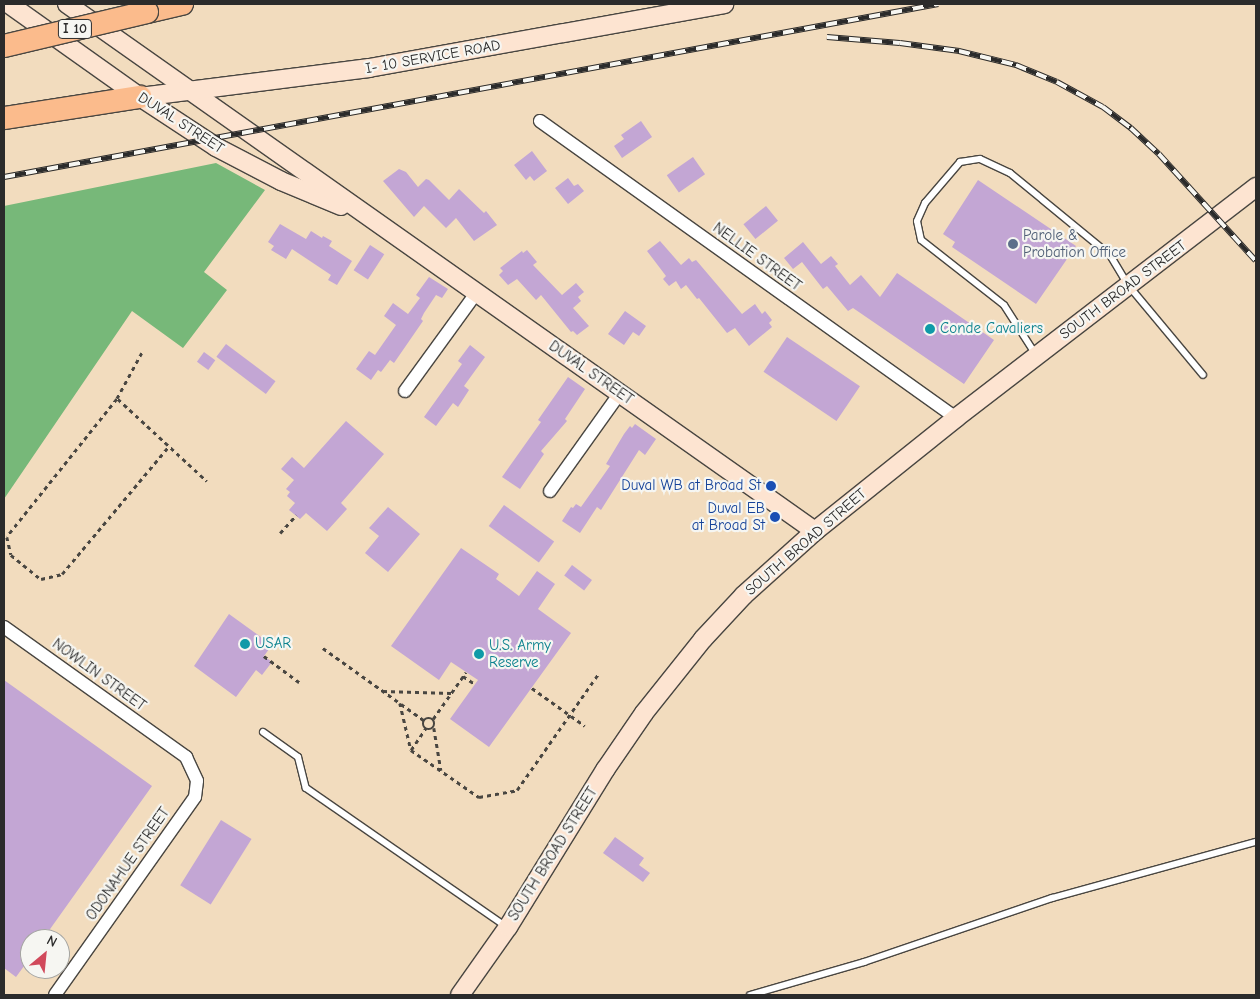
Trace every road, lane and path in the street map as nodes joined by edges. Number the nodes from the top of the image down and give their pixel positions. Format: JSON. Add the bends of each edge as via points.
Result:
{"nodes":[{"id":1,"x":9,"y":4,"type":"edge"},
{"id":2,"x":68,"y":4,"type":"edge"},
{"id":3,"x":182,"y":4,"type":"edge"},
{"id":4,"x":724,"y":4,"type":"edge"},
{"id":5,"x":4,"y":46,"type":"edge"},
{"id":6,"x":192,"y":91,"type":"junction"},
{"id":7,"x":140,"y":97,"type":"junction"},
{"id":8,"x":4,"y":118,"type":"edge"},
{"id":9,"x":540,"y":121,"type":"dead end"},
{"id":10,"x":1256,"y":186,"type":"edge"},
{"id":11,"x":367,"y":216,"type":"junction"},
{"id":12,"x":1128,"y":285,"type":"junction"},
{"id":13,"x":477,"y":292,"type":"junction"},
{"id":14,"x":142,"y":353,"type":"dead end"},
{"id":15,"x":1037,"y":356,"type":"junction"},
{"id":16,"x":1203,"y":375,"type":"dead end"},
{"id":17,"x":405,"y":391,"type":"dead end"},
{"id":18,"x":620,"y":393,"type":"junction"},
{"id":19,"x":118,"y":398,"type":"junction"},
{"id":20,"x":956,"y":418,"type":"junction"},
{"id":21,"x":169,"y":446,"type":"junction"},
{"id":22,"x":207,"y":480,"type":"dead end"},
{"id":23,"x":550,"y":491,"type":"dead end"},
{"id":24,"x":296,"y":515,"type":"dead end"},
{"id":25,"x":815,"y":530,"type":"junction"},
{"id":26,"x":280,"y":533,"type":"dead end"},
{"id":27,"x":4,"y":627,"type":"edge"},
{"id":28,"x":323,"y":648,"type":"dead end"},
{"id":29,"x":264,"y":656,"type":"dead end"},
{"id":30,"x":466,"y":672,"type":"dead end"},
{"id":31,"x":599,"y":673,"type":"dead end"},
{"id":32,"x":463,"y":676,"type":"junction"},
{"id":33,"x":299,"y":682,"type":"dead end"},
{"id":34,"x":475,"y":684,"type":"dead end"},
{"id":35,"x":532,"y":688,"type":"dead end"},
{"id":36,"x":383,"y":691,"type":"junction"},
{"id":37,"x":452,"y":693,"type":"junction"},
{"id":38,"x":400,"y":703,"type":"junction"},
{"id":39,"x":570,"y":715,"type":"junction"},
{"id":40,"x":433,"y":719,"type":"junction"},
{"id":41,"x":425,"y":720,"type":"junction"},
{"id":42,"x":585,"y":726,"type":"dead end"},
{"id":43,"x":426,"y":728,"type":"junction"},
{"id":44,"x":434,"y":728,"type":"junction"},
{"id":45,"x":263,"y":732,"type":"dead end"},
{"id":46,"x":176,"y":750,"type":"joint"},
{"id":47,"x":411,"y":750,"type":"junction"},
{"id":48,"x":441,"y":770,"type":"junction"},
{"id":49,"x":1256,"y":842,"type":"edge"},
{"id":50,"x":508,"y":927,"type":"junction"},
{"id":51,"x":55,"y":995,"type":"edge"},
{"id":52,"x":460,"y":995,"type":"edge"},
{"id":53,"x":750,"y":995,"type":"edge"}],
"edges":[{"from":1,"to":7,"type":"street","name":"DUVAL STREET"},
{"from":2,"to":6,"type":"street","name":"DUVAL STREET"},
{"from":3,"to":5,"type":"highway","number":"I 10","bridge":true},
{"from":4,"to":6,"type":"street","name":"I- 10 SERVICE ROAD","via":[[369,68]]},
{"from":6,"to":7,"type":"street","name":"I- 10 SERVICE ROAD"},
{"from":6,"to":11,"type":"street","name":"DUVAL STREET"},
{"from":7,"to":8,"type":"highway"},
{"from":7,"to":11,"type":"street","name":"DUVAL STREET","via":[[216,147],[281,181]]},
{"from":9,"to":20,"type":"street","name":"NELLIE STREET"},
{"from":10,"to":12,"type":"street","name":"SOUTH BROAD STREET"},
{"from":11,"to":13,"type":"street","name":"DUVAL STREET"},
{"from":12,"to":15,"type":"street","name":"SOUTH BROAD STREET"},
{"from":12,"to":15,"type":"lane","via":[[1110,255],[1010,173],[980,159],[960,162],[925,203],[917,221],[921,240],[1004,305]]},
{"from":12,"to":16,"type":"lane"},
{"from":13,"to":17,"type":"street"},
{"from":13,"to":18,"type":"street","name":"DUVAL STREET"},
{"from":14,"to":19,"type":"path"},
{"from":15,"to":20,"type":"street","name":"SOUTH BROAD STREET"},
{"from":18,"to":23,"type":"street"},
{"from":18,"to":25,"type":"street","name":"DUVAL STREET"},
{"from":19,"to":21,"type":"path"},
{"from":19,"to":21,"type":"path","via":[[7,536],[11,555],[41,579],[62,574]]},
{"from":20,"to":25,"type":"street","name":"SOUTH BROAD STREET"},
{"from":21,"to":22,"type":"path"},
{"from":24,"to":26,"type":"path"},
{"from":25,"to":50,"type":"street","name":"SOUTH BROAD STREET","via":[[744,595],[661,690],[605,770]]},
{"from":27,"to":46,"type":"street","name":"NOWLIN STREET"},
{"from":28,"to":36,"type":"path"},
{"from":29,"to":33,"type":"path"},
{"from":30,"to":32,"type":"path"},
{"from":31,"to":39,"type":"path"},
{"from":32,"to":34,"type":"path"},
{"from":32,"to":37,"type":"path"},
{"from":35,"to":39,"type":"path"},
{"from":36,"to":37,"type":"path"},
{"from":36,"to":38,"type":"path"},
{"from":37,"to":40,"type":"path"},
{"from":38,"to":41,"type":"path"},
{"from":38,"to":47,"type":"path"},
{"from":39,"to":42,"type":"path"},
{"from":39,"to":48,"type":"path","via":[[517,790],[479,797]]},
{"from":40,"to":41,"type":"path"},
{"from":40,"to":44,"type":"path"},
{"from":41,"to":43,"type":"path"},
{"from":43,"to":44,"type":"path"},
{"from":43,"to":47,"type":"path"},
{"from":44,"to":48,"type":"path"},
{"from":45,"to":50,"type":"lane","via":[[298,757],[306,788]]},
{"from":46,"to":51,"type":"street","name":"ODONAHUE STREET","via":[[186,757],[197,781],[195,797]]},
{"from":47,"to":48,"type":"path"},
{"from":49,"to":53,"type":"lane","via":[[1052,898],[864,962]]},
{"from":50,"to":52,"type":"street","name":"SOUTH BROAD STREET"}]}
